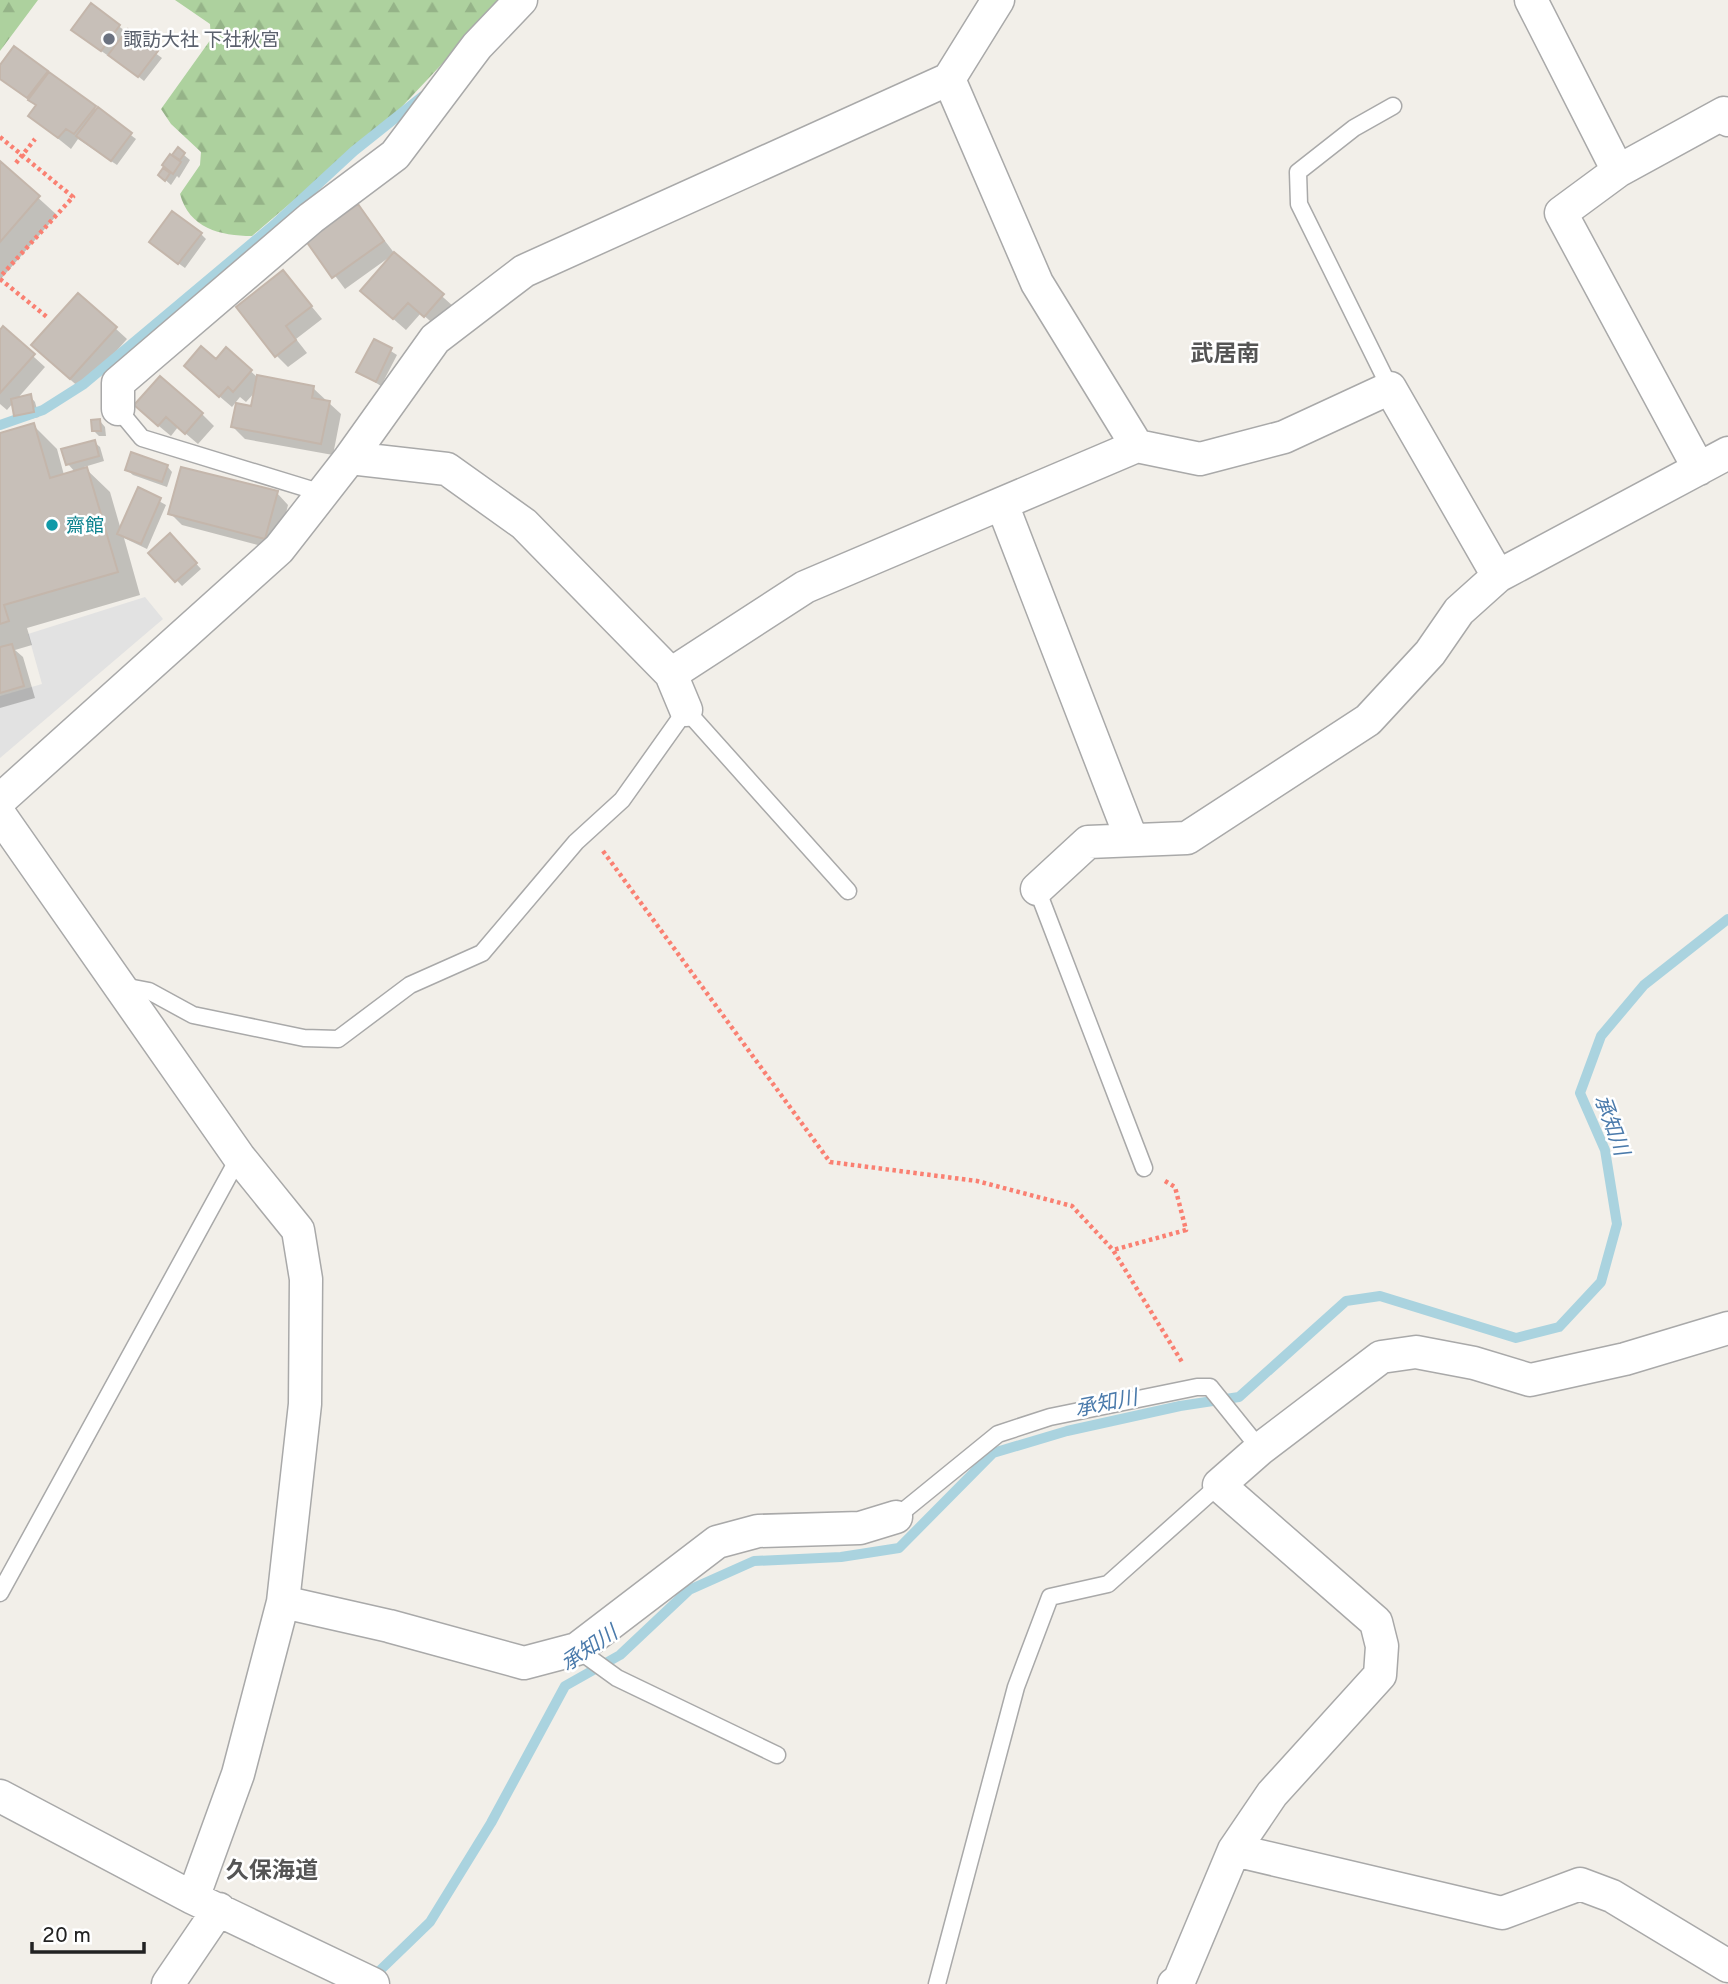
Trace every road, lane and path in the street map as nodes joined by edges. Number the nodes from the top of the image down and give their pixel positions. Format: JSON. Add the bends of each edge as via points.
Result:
{"nodes":[{"id":1,"x":521,"y":0,"type":"edge"},
{"id":2,"x":998,"y":0,"type":"edge"},
{"id":3,"x":1531,"y":0,"type":"edge"},
{"id":4,"x":949,"y":79,"type":"junction"},
{"id":5,"x":1393,"y":106,"type":"dead end"},
{"id":6,"x":1728,"y":120,"type":"edge"},
{"id":7,"x":0,"y":137,"type":"edge"},
{"id":8,"x":35,"y":139,"type":"dead end"},
{"id":9,"x":23,"y":156,"type":"junction"},
{"id":10,"x":16,"y":163,"type":"dead end"},
{"id":11,"x":1618,"y":172,"type":"junction"},
{"id":12,"x":0,"y":278,"type":"edge"},
{"id":13,"x":47,"y":317,"type":"dead end"},
{"id":14,"x":1390,"y":388,"type":"junction"},
{"id":15,"x":118,"y":409,"type":"joint"},
{"id":16,"x":1137,"y":446,"type":"junction"},
{"id":17,"x":1728,"y":453,"type":"edge"},
{"id":18,"x":350,"y":458,"type":"junction"},
{"id":19,"x":1699,"y":469,"type":"junction"},
{"id":20,"x":323,"y":493,"type":"junction"},
{"id":21,"x":1002,"y":504,"type":"junction"},
{"id":22,"x":1498,"y":576,"type":"junction"},
{"id":23,"x":671,"y":674,"type":"junction"},
{"id":24,"x":686,"y":710,"type":"junction"},
{"id":25,"x":0,"y":800,"type":"edge"},
{"id":26,"x":0,"y":815,"type":"edge"},
{"id":27,"x":589,"y":831,"type":"junction"},
{"id":28,"x":1131,"y":838,"type":"junction"},
{"id":29,"x":1037,"y":888,"type":"joint"},
{"id":30,"x":848,"y":891,"type":"dead end"},
{"id":31,"x":117,"y":985,"type":"junction"},
{"id":32,"x":239,"y":1157,"type":"junction"},
{"id":33,"x":1143,"y":1168,"type":"joint"},
{"id":34,"x":1112,"y":1250,"type":"junction"},
{"id":35,"x":1728,"y":1328,"type":"edge"},
{"id":36,"x":1197,"y":1387,"type":"junction"},
{"id":37,"x":1259,"y":1449,"type":"junction"},
{"id":38,"x":1219,"y":1485,"type":"junction"},
{"id":39,"x":896,"y":1517,"type":"joint"},
{"id":40,"x":0,"y":1593,"type":"edge"},
{"id":41,"x":283,"y":1602,"type":"junction"},
{"id":42,"x":584,"y":1655,"type":"junction"},
{"id":43,"x":777,"y":1755,"type":"dead end"},
{"id":44,"x":0,"y":1796,"type":"edge"},
{"id":45,"x":1234,"y":1850,"type":"junction"},
{"id":46,"x":206,"y":1904,"type":"junction"},
{"id":47,"x":1728,"y":1966,"type":"edge"},
{"id":48,"x":362,"y":1978,"type":"edge"},
{"id":49,"x":168,"y":1984,"type":"edge"},
{"id":50,"x":937,"y":1984,"type":"edge"},
{"id":51,"x":1174,"y":1984,"type":"edge"}],
"edges":[{"from":1,"to":15,"type":"street","via":[[477,46],[395,155],[311,218],[118,383]]},
{"from":2,"to":4,"type":"street"},
{"from":3,"to":11,"type":"street"},
{"from":4,"to":16,"type":"street","via":[[1037,283]]},
{"from":4,"to":18,"type":"street","via":[[524,271],[435,339]]},
{"from":5,"to":14,"type":"lane","via":[[1354,128],[1298,172],[1299,204]]},
{"from":6,"to":11,"type":"street","via":[[1724,113]]},
{"from":7,"to":9,"type":"path"},
{"from":8,"to":9,"type":"path"},
{"from":9,"to":10,"type":"path"},
{"from":9,"to":12,"type":"path","via":[[73,197]]},
{"from":11,"to":19,"type":"street","via":[[1561,213]]},
{"from":12,"to":13,"type":"path"},
{"from":14,"to":16,"type":"street","via":[[1284,437],[1200,459]]},
{"from":14,"to":22,"type":"street"},
{"from":15,"to":20,"type":"lane","via":[[142,438]]},
{"from":16,"to":21,"type":"street"},
{"from":17,"to":19,"type":"street"},
{"from":18,"to":20,"type":"street"},
{"from":18,"to":23,"type":"street","via":[[447,469],[524,524]]},
{"from":19,"to":22,"type":"street"},
{"from":20,"to":25,"type":"street","via":[[279,549]]},
{"from":21,"to":23,"type":"street","via":[[805,587]]},
{"from":21,"to":28,"type":"street"},
{"from":22,"to":28,"type":"street","via":[[1458,611],[1430,653],[1368,720],[1187,838]]},
{"from":23,"to":24,"type":"street"},
{"from":24,"to":27,"type":"lane","via":[[622,800]]},
{"from":24,"to":30,"type":"lane"},
{"from":26,"to":31,"type":"street"},
{"from":27,"to":31,"type":"lane","via":[[482,953],[410,985],[338,1039],[304,1038],[193,1015],[149,991]]},
{"from":27,"to":34,"type":"path","via":[[830,1162],[977,1181],[1072,1206]]},
{"from":28,"to":29,"type":"street","via":[[1088,842]]},
{"from":29,"to":33,"type":"lane"},
{"from":31,"to":32,"type":"street"},
{"from":32,"to":40,"type":"lane"},
{"from":32,"to":41,"type":"street","via":[[298,1230],[306,1279],[305,1404]]},
{"from":33,"to":34,"type":"path","via":[[1175,1187],[1186,1230]]},
{"from":34,"to":36,"type":"path"},
{"from":35,"to":37,"type":"street","via":[[1625,1359],[1530,1380],[1416,1352],[1381,1357]]},
{"from":36,"to":37,"type":"lane","via":[[1210,1387]]},
{"from":36,"to":39,"type":"lane","via":[[1050,1417],[998,1434]]},
{"from":37,"to":38,"type":"street"},
{"from":38,"to":45,"type":"street","via":[[1376,1622],[1382,1646],[1380,1675],[1272,1794]]},
{"from":38,"to":50,"type":"lane","via":[[1108,1584],[1050,1597],[1016,1687]]},
{"from":39,"to":42,"type":"street","via":[[860,1528],[758,1531],[717,1542]]},
{"from":41,"to":42,"type":"street","via":[[524,1663]]},
{"from":41,"to":46,"type":"street"},
{"from":42,"to":43,"type":"lane","via":[[617,1678]]},
{"from":44,"to":46,"type":"street"},
{"from":45,"to":47,"type":"street","via":[[1502,1913],[1580,1884],[1612,1896]]},
{"from":45,"to":51,"type":"street"},
{"from":46,"to":48,"type":"street"},
{"from":46,"to":49,"type":"street"}]}
